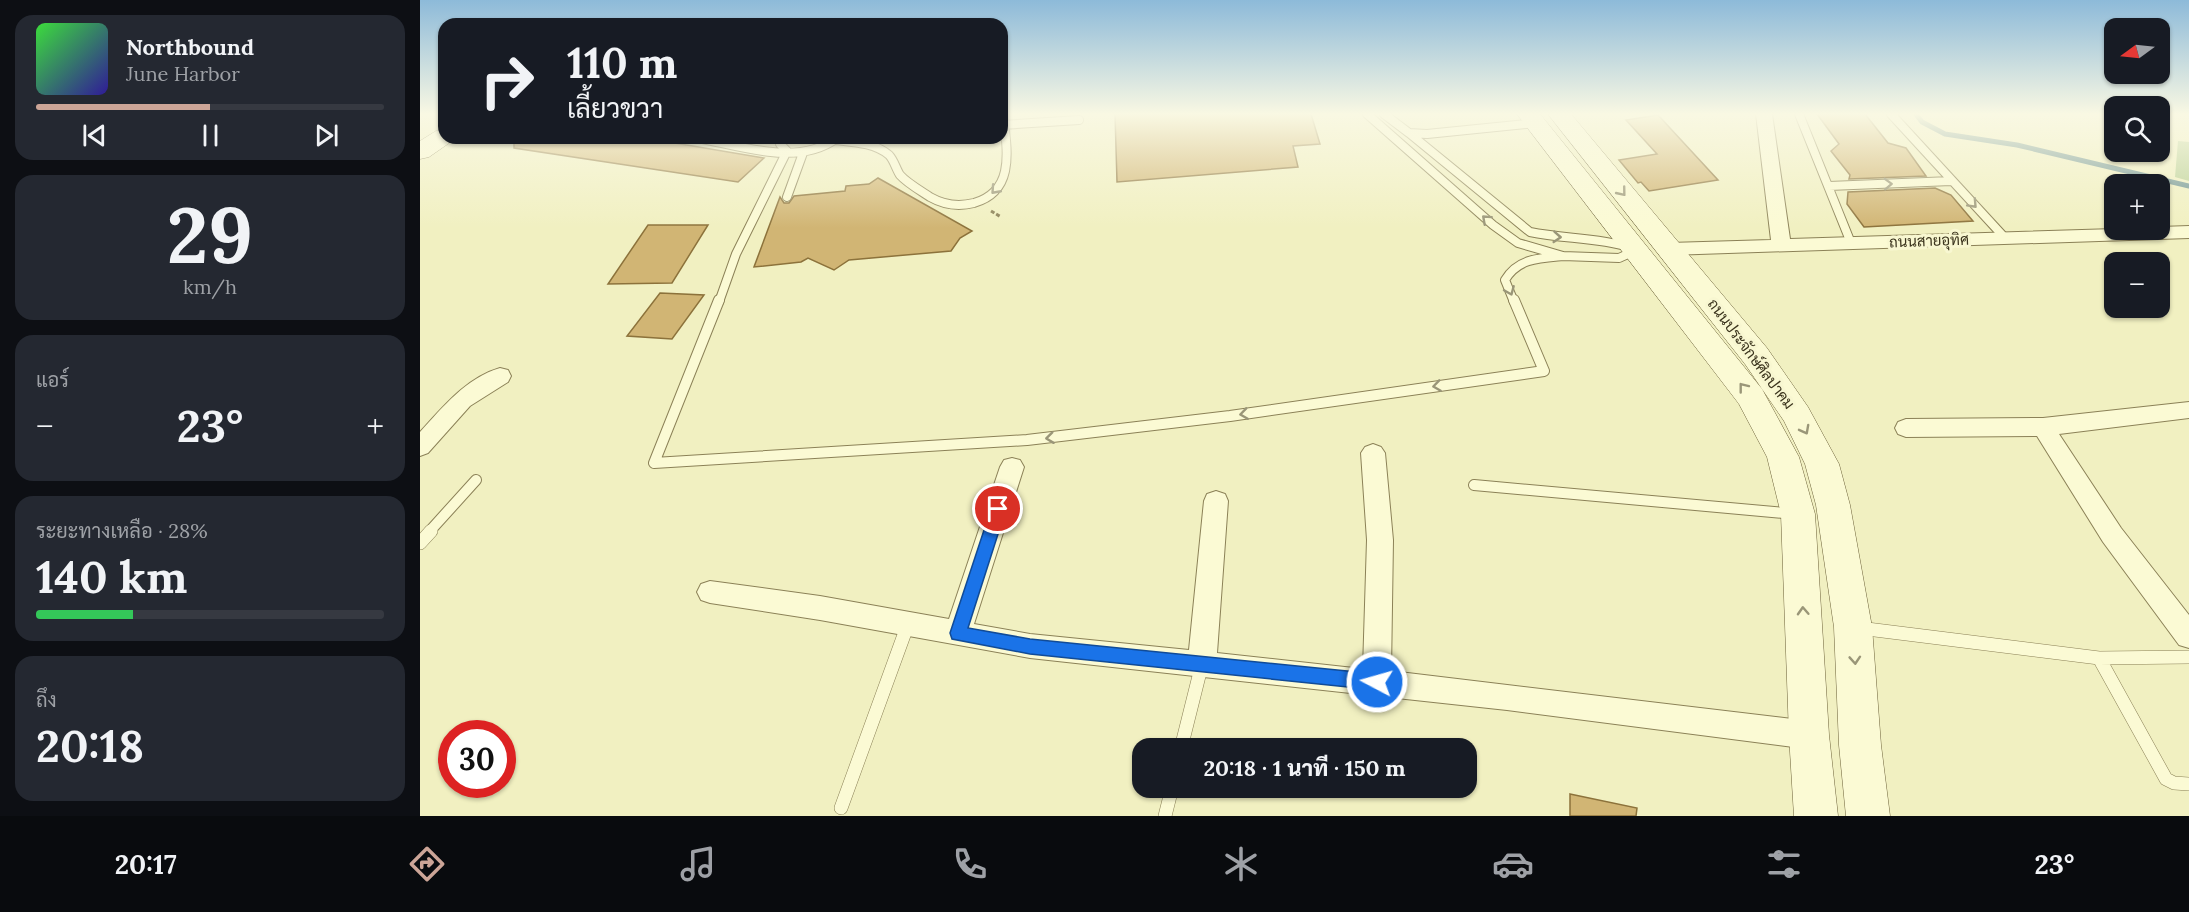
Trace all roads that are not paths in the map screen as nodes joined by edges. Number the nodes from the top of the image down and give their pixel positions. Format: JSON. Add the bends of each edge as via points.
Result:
{"nodes":[{"id":1,"x":786,"y":152,"type":"edge"},
{"id":2,"x":796,"y":152,"type":"edge"},
{"id":3,"x":806,"y":152,"type":"edge"},
{"id":4,"x":883,"y":152,"type":"edge"},
{"id":5,"x":1006,"y":152,"type":"edge"},
{"id":6,"x":1410,"y":152,"type":"edge"},
{"id":7,"x":1432,"y":152,"type":"edge"},
{"id":8,"x":1563,"y":152,"type":"edge"},
{"id":9,"x":1585,"y":152,"type":"edge"},
{"id":10,"x":1769,"y":152,"type":"edge"},
{"id":11,"x":1815,"y":152,"type":"edge"},
{"id":12,"x":1925,"y":152,"type":"edge"},
{"id":13,"x":803,"y":153,"type":"junction"},
{"id":14,"x":1951,"y":181,"type":"junction"},
{"id":15,"x":1829,"y":186,"type":"junction"},
{"id":16,"x":788,"y":197,"type":"dead end"},
{"id":17,"x":2189,"y":232,"type":"edge"},
{"id":18,"x":2005,"y":238,"type":"junction"},
{"id":19,"x":1851,"y":243,"type":"junction"},
{"id":20,"x":1781,"y":246,"type":"junction"},
{"id":21,"x":1653,"y":250,"type":"junction"},
{"id":22,"x":1563,"y":256,"type":"junction"},
{"id":23,"x":500,"y":376,"type":"dead end"},
{"id":24,"x":2189,"y":410,"type":"edge"},
{"id":25,"x":1906,"y":428,"type":"dead end"},
{"id":26,"x":2043,"y":428,"type":"junction"},
{"id":27,"x":420,"y":447,"type":"edge"},
{"id":28,"x":1373,"y":453,"type":"dead end"},
{"id":29,"x":1012,"y":467,"type":"dead end"},
{"id":30,"x":476,"y":480,"type":"dead end"},
{"id":31,"x":1474,"y":484,"type":"dead end"},
{"id":32,"x":1216,"y":501,"type":"dead end"},
{"id":33,"x":1798,"y":514,"type":"junction"},
{"id":34,"x":420,"y":543,"type":"edge"},
{"id":35,"x":710,"y":592,"type":"dead end"},
{"id":36,"x":908,"y":624,"type":"junction"},
{"id":37,"x":1853,"y":627,"type":"junction"},
{"id":38,"x":958,"y":633,"type":"junction"},
{"id":39,"x":2189,"y":636,"type":"edge"},
{"id":40,"x":2189,"y":657,"type":"edge"},
{"id":41,"x":2099,"y":658,"type":"junction"},
{"id":42,"x":1202,"y":663,"type":"junction"},
{"id":43,"x":1377,"y":682,"type":"junction"},
{"id":44,"x":1809,"y":735,"type":"junction"},
{"id":45,"x":1183,"y":738,"type":"edge"},
{"id":46,"x":1860,"y":745,"type":"junction"},
{"id":47,"x":2189,"y":784,"type":"edge"},
{"id":48,"x":1170,"y":798,"type":"edge"},
{"id":49,"x":841,"y":808,"type":"dead end"},
{"id":50,"x":1165,"y":816,"type":"edge"},
{"id":51,"x":1816,"y":816,"type":"edge"},
{"id":52,"x":1868,"y":816,"type":"edge"}],
"edges":[{"from":22,"to":1,"type":"lane","one_way":true,"via":[[1523,261],[1510,269],[1506,280],[1544,371],[1230,416],[1027,440],[654,463],[736,254]]},
{"from":2,"to":13,"type":"lane"},
{"from":3,"to":13,"type":"lane"},
{"from":5,"to":4,"type":"lane","one_way":true,"via":[[1002,185],[987,199],[966,205],[946,205],[930,197],[901,176],[889,155]]},
{"from":22,"to":6,"type":"lane","one_way":true,"via":[[1533,249],[1503,234]]},
{"from":7,"to":21,"type":"lane","one_way":true,"via":[[1530,232],[1607,240]]},
{"from":8,"to":21,"type":"street","name":"ถนนประจักษ์ศิลปาคม"},
{"from":9,"to":21,"type":"street","name":"ถนนประจักษ์ศิลปาคม","one_way":true},
{"from":10,"to":20,"type":"street"},
{"from":11,"to":15,"type":"lane"},
{"from":12,"to":14,"type":"lane"},
{"from":13,"to":16,"type":"lane"},
{"from":15,"to":14,"type":"lane","one_way":true},
{"from":14,"to":18,"type":"lane","one_way":true},
{"from":15,"to":19,"type":"lane"},
{"from":17,"to":18,"type":"street","name":"ถนนสายอุทิศ"},
{"from":18,"to":19,"type":"street","name":"ถนนสายอุทิศ"},
{"from":19,"to":20,"type":"street","name":"ถนนสายอุทิศ"},
{"from":20,"to":21,"type":"street","name":"ถนนสายอุทิศ"},
{"from":21,"to":22,"type":"lane","via":[[1619,258]]},
{"from":33,"to":21,"type":"street","name":"ถนนประจักษ์ศิลปาคม","one_way":true,"via":[[1783,457],[1751,397]]},
{"from":21,"to":37,"type":"street","name":"ถนนประจักษ์ศิลปาคม","one_way":true,"via":[[1756,356],[1797,415],[1822,464],[1833,505]]},
{"from":23,"to":27,"type":"street","via":[[462,400]]},
{"from":24,"to":26,"type":"street"},
{"from":25,"to":26,"type":"street"},
{"from":26,"to":39,"type":"street","via":[[2112,535]]},
{"from":28,"to":43,"type":"street","via":[[1380,540]]},
{"from":29,"to":38,"type":"street"},
{"from":30,"to":34,"type":"lane"},
{"from":31,"to":33,"type":"lane"},
{"from":32,"to":42,"type":"street"},
{"from":44,"to":33,"type":"street","name":"ถนนประจักษ์ศิลปาคม","one_way":true},
{"from":35,"to":36,"type":"street"},
{"from":36,"to":38,"type":"street"},
{"from":36,"to":49,"type":"lane"},
{"from":37,"to":41,"type":"lane"},
{"from":37,"to":46,"type":"street","name":"ถนนประจักษ์ศิลปาคม","one_way":true},
{"from":38,"to":42,"type":"street","via":[[1030,646]]},
{"from":40,"to":41,"type":"lane"},
{"from":41,"to":47,"type":"lane","via":[[2166,779]]},
{"from":42,"to":43,"type":"street"},
{"from":42,"to":45,"type":"lane"},
{"from":43,"to":44,"type":"street"},
{"from":44,"to":46,"type":"street"},
{"from":44,"to":51,"type":"street","name":"ถนนประจักษ์ศิลปาคม"},
{"from":46,"to":52,"type":"street","name":"ถนนประจักษ์ศิลปาคม"},
{"from":48,"to":50,"type":"lane"}]}
